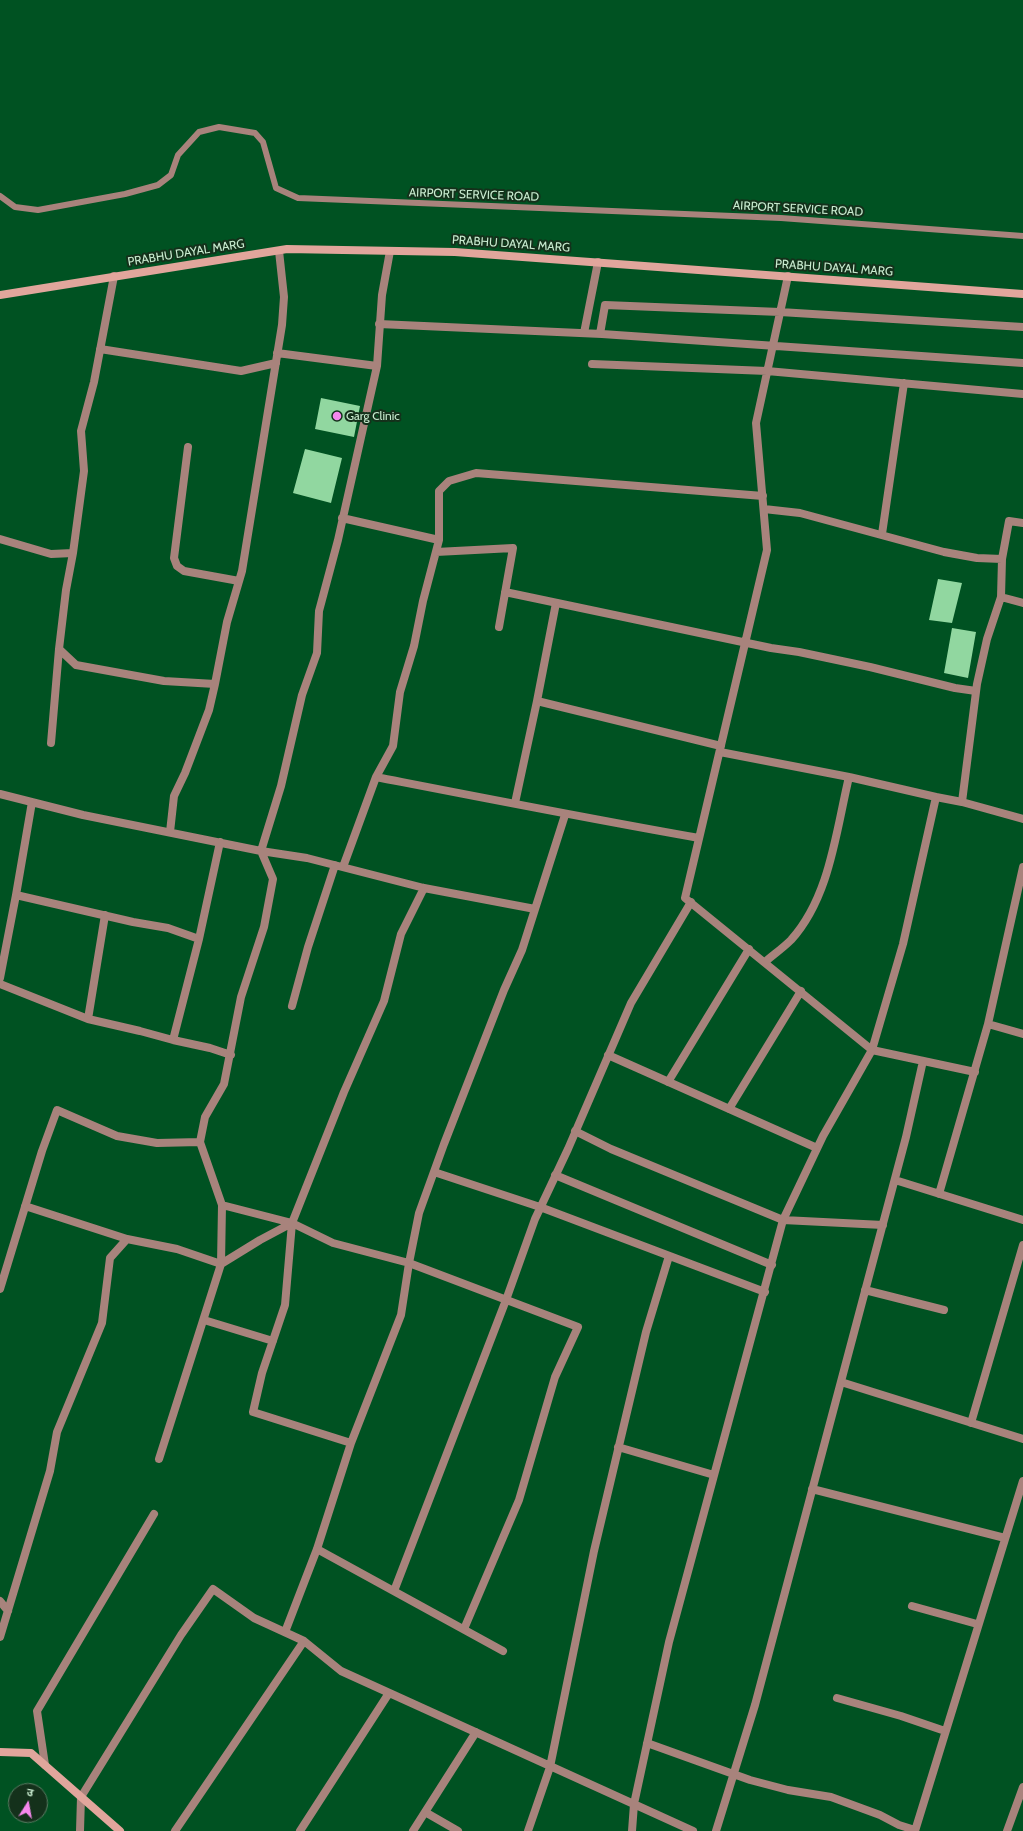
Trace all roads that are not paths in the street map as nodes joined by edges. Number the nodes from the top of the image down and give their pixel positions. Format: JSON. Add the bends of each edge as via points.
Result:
{"nodes":[{"id":1,"x":0,"y":196,"type":"edge"},
{"id":2,"x":1023,"y":236,"type":"edge"},
{"id":3,"x":279,"y":251,"type":"junction"},
{"id":4,"x":390,"y":251,"type":"junction"},
{"id":5,"x":598,"y":262,"type":"junction"},
{"id":6,"x":114,"y":276,"type":"junction"},
{"id":7,"x":788,"y":276,"type":"junction"},
{"id":8,"x":1023,"y":294,"type":"edge"},
{"id":9,"x":0,"y":295,"type":"edge"},
{"id":10,"x":780,"y":312,"type":"junction"},
{"id":11,"x":379,"y":324,"type":"junction"},
{"id":12,"x":1023,"y":327,"type":"edge"},
{"id":13,"x":584,"y":333,"type":"junction"},
{"id":14,"x":600,"y":334,"type":"junction"},
{"id":15,"x":773,"y":346,"type":"junction"},
{"id":16,"x":100,"y":349,"type":"junction"},
{"id":17,"x":277,"y":353,"type":"junction"},
{"id":18,"x":276,"y":363,"type":"junction"},
{"id":19,"x":1023,"y":363,"type":"edge"},
{"id":20,"x":592,"y":364,"type":"dead end"},
{"id":21,"x":377,"y":366,"type":"junction"},
{"id":22,"x":767,"y":371,"type":"junction"},
{"id":23,"x":904,"y":383,"type":"junction"},
{"id":24,"x":1023,"y":394,"type":"edge"},
{"id":25,"x":188,"y":447,"type":"dead end"},
{"id":26,"x":762,"y":496,"type":"junction"},
{"id":27,"x":764,"y":509,"type":"junction"},
{"id":28,"x":342,"y":518,"type":"junction"},
{"id":29,"x":1023,"y":523,"type":"edge"},
{"id":30,"x":882,"y":534,"type":"junction"},
{"id":31,"x":0,"y":539,"type":"edge"},
{"id":32,"x":439,"y":540,"type":"junction"},
{"id":33,"x":436,"y":552,"type":"junction"},
{"id":34,"x":73,"y":553,"type":"junction"},
{"id":35,"x":1002,"y":559,"type":"junction"},
{"id":36,"x":239,"y":581,"type":"junction"},
{"id":37,"x":505,"y":592,"type":"junction"},
{"id":38,"x":1001,"y":597,"type":"junction"},
{"id":39,"x":556,"y":603,"type":"junction"},
{"id":40,"x":1023,"y":603,"type":"edge"},
{"id":41,"x":499,"y":627,"type":"dead end"},
{"id":42,"x":746,"y":642,"type":"junction"},
{"id":43,"x":58,"y":649,"type":"junction"},
{"id":44,"x":215,"y":684,"type":"junction"},
{"id":45,"x":976,"y":691,"type":"junction"},
{"id":46,"x":537,"y":701,"type":"junction"},
{"id":47,"x":50,"y":743,"type":"dead end"},
{"id":48,"x":720,"y":749,"type":"junction"},
{"id":49,"x":376,"y":777,"type":"junction"},
{"id":50,"x":849,"y":777,"type":"junction"},
{"id":51,"x":0,"y":794,"type":"edge"},
{"id":52,"x":936,"y":797,"type":"junction"},
{"id":53,"x":32,"y":802,"type":"junction"},
{"id":54,"x":962,"y":802,"type":"junction"},
{"id":55,"x":515,"y":803,"type":"junction"},
{"id":56,"x":566,"y":815,"type":"junction"},
{"id":57,"x":1023,"y":819,"type":"edge"},
{"id":58,"x":170,"y":832,"type":"junction"},
{"id":59,"x":699,"y":838,"type":"junction"},
{"id":60,"x":220,"y":842,"type":"junction"},
{"id":61,"x":261,"y":851,"type":"junction"},
{"id":62,"x":339,"y":866,"type":"junction"},
{"id":63,"x":1023,"y":867,"type":"edge"},
{"id":64,"x":424,"y":888,"type":"junction"},
{"id":65,"x":16,"y":895,"type":"junction"},
{"id":66,"x":691,"y":902,"type":"junction"},
{"id":67,"x":534,"y":909,"type":"junction"},
{"id":68,"x":105,"y":915,"type":"junction"},
{"id":69,"x":199,"y":939,"type":"junction"},
{"id":70,"x":749,"y":949,"type":"junction"},
{"id":71,"x":765,"y":962,"type":"junction"},
{"id":72,"x":0,"y":978,"type":"edge"},
{"id":73,"x":0,"y":984,"type":"edge"},
{"id":74,"x":800,"y":991,"type":"junction"},
{"id":75,"x":292,"y":1006,"type":"dead end"},
{"id":76,"x":88,"y":1019,"type":"junction"},
{"id":77,"x":988,"y":1024,"type":"junction"},
{"id":78,"x":1023,"y":1034,"type":"edge"},
{"id":79,"x":173,"y":1040,"type":"junction"},
{"id":80,"x":872,"y":1050,"type":"junction"},
{"id":81,"x":231,"y":1055,"type":"junction"},
{"id":82,"x":608,"y":1055,"type":"junction"},
{"id":83,"x":923,"y":1061,"type":"junction"},
{"id":84,"x":975,"y":1072,"type":"junction"},
{"id":85,"x":668,"y":1082,"type":"junction"},
{"id":86,"x":729,"y":1109,"type":"junction"},
{"id":87,"x":576,"y":1131,"type":"junction"},
{"id":88,"x":200,"y":1142,"type":"junction"},
{"id":89,"x":818,"y":1148,"type":"junction"},
{"id":90,"x":434,"y":1172,"type":"junction"},
{"id":91,"x":555,"y":1175,"type":"junction"},
{"id":92,"x":894,"y":1180,"type":"junction"},
{"id":93,"x":939,"y":1194,"type":"junction"},
{"id":94,"x":222,"y":1204,"type":"junction"},
{"id":95,"x":25,"y":1206,"type":"junction"},
{"id":96,"x":540,"y":1207,"type":"junction"},
{"id":97,"x":783,"y":1220,"type":"junction"},
{"id":98,"x":1023,"y":1220,"type":"edge"},
{"id":99,"x":292,"y":1223,"type":"junction"},
{"id":100,"x":883,"y":1225,"type":"junction"},
{"id":101,"x":127,"y":1239,"type":"junction"},
{"id":102,"x":1023,"y":1245,"type":"edge"},
{"id":103,"x":670,"y":1256,"type":"junction"},
{"id":104,"x":4,"y":1263,"type":"edge"},
{"id":105,"x":409,"y":1263,"type":"junction"},
{"id":106,"x":221,"y":1264,"type":"junction"},
{"id":107,"x":772,"y":1265,"type":"junction"},
{"id":108,"x":0,"y":1289,"type":"edge"},
{"id":109,"x":865,"y":1290,"type":"junction"},
{"id":110,"x":765,"y":1292,"type":"junction"},
{"id":111,"x":506,"y":1300,"type":"junction"},
{"id":112,"x":944,"y":1310,"type":"dead end"},
{"id":113,"x":204,"y":1320,"type":"junction"},
{"id":114,"x":273,"y":1341,"type":"junction"},
{"id":115,"x":841,"y":1382,"type":"junction"},
{"id":116,"x":971,"y":1423,"type":"junction"},
{"id":117,"x":1023,"y":1439,"type":"edge"},
{"id":118,"x":350,"y":1443,"type":"junction"},
{"id":119,"x":618,"y":1447,"type":"junction"},
{"id":120,"x":159,"y":1459,"type":"dead end"},
{"id":121,"x":714,"y":1475,"type":"junction"},
{"id":122,"x":1023,"y":1483,"type":"edge"},
{"id":123,"x":812,"y":1489,"type":"junction"},
{"id":124,"x":154,"y":1514,"type":"dead end"},
{"id":125,"x":1005,"y":1538,"type":"junction"},
{"id":126,"x":317,"y":1549,"type":"junction"},
{"id":127,"x":394,"y":1591,"type":"junction"},
{"id":128,"x":0,"y":1601,"type":"edge"},
{"id":129,"x":912,"y":1606,"type":"dead end"},
{"id":130,"x":8,"y":1611,"type":"junction"},
{"id":131,"x":978,"y":1624,"type":"junction"},
{"id":132,"x":464,"y":1629,"type":"junction"},
{"id":133,"x":285,"y":1632,"type":"junction"},
{"id":134,"x":0,"y":1637,"type":"edge"},
{"id":135,"x":304,"y":1641,"type":"junction"},
{"id":136,"x":503,"y":1650,"type":"dead end"},
{"id":137,"x":389,"y":1693,"type":"junction"},
{"id":138,"x":838,"y":1698,"type":"dead end"},
{"id":139,"x":945,"y":1731,"type":"junction"},
{"id":140,"x":476,"y":1732,"type":"junction"},
{"id":141,"x":647,"y":1743,"type":"junction"},
{"id":142,"x":0,"y":1752,"type":"edge"},
{"id":143,"x":45,"y":1766,"type":"junction"},
{"id":144,"x":550,"y":1767,"type":"junction"},
{"id":145,"x":734,"y":1775,"type":"junction"},
{"id":146,"x":1023,"y":1787,"type":"edge"},
{"id":147,"x":81,"y":1797,"type":"junction"},
{"id":148,"x":634,"y":1804,"type":"junction"},
{"id":149,"x":425,"y":1812,"type":"junction"},
{"id":150,"x":80,"y":1831,"type":"edge"},
{"id":151,"x":120,"y":1831,"type":"edge"},
{"id":152,"x":175,"y":1831,"type":"edge"},
{"id":153,"x":300,"y":1831,"type":"edge"},
{"id":154,"x":413,"y":1831,"type":"edge"},
{"id":155,"x":458,"y":1831,"type":"edge"},
{"id":156,"x":528,"y":1831,"type":"edge"},
{"id":157,"x":632,"y":1831,"type":"edge"},
{"id":158,"x":694,"y":1831,"type":"edge"},
{"id":159,"x":716,"y":1831,"type":"edge"},
{"id":160,"x":915,"y":1831,"type":"edge"},
{"id":161,"x":1007,"y":1831,"type":"edge"}],
"edges":[{"from":1,"to":2,"type":"lane","name":"AIRPORT SERVICE ROAD","via":[[15,207],[38,210],[125,194],[158,185],[171,175],[178,155],[198,132],[219,127],[255,133],[263,142],[276,188],[298,198],[781,218]]},
{"from":3,"to":4,"type":"street","name":"PRABHU DAYAL MARG"},
{"from":3,"to":6,"type":"street","name":"PRABHU DAYAL MARG"},
{"from":3,"to":17,"type":"street","via":[[284,297]]},
{"from":4,"to":5,"type":"street","name":"PRABHU DAYAL MARG","via":[[455,252]]},
{"from":4,"to":11,"type":"street"},
{"from":5,"to":7,"type":"street","name":"PRABHU DAYAL MARG"},
{"from":5,"to":13,"type":"street"},
{"from":6,"to":9,"type":"street","name":"PRABHU DAYAL MARG"},
{"from":6,"to":16,"type":"street"},
{"from":7,"to":8,"type":"street","name":"PRABHU DAYAL MARG"},
{"from":7,"to":10,"type":"street"},
{"from":10,"to":12,"type":"street"},
{"from":10,"to":14,"type":"street","via":[[605,305]]},
{"from":10,"to":15,"type":"street"},
{"from":11,"to":13,"type":"street"},
{"from":11,"to":21,"type":"street"},
{"from":13,"to":14,"type":"street"},
{"from":14,"to":15,"type":"street"},
{"from":15,"to":19,"type":"street"},
{"from":15,"to":22,"type":"street"},
{"from":16,"to":18,"type":"street","via":[[241,371]]},
{"from":16,"to":34,"type":"street","via":[[81,431],[84,471]]},
{"from":17,"to":18,"type":"street"},
{"from":17,"to":21,"type":"street"},
{"from":18,"to":36,"type":"street"},
{"from":20,"to":22,"type":"street"},
{"from":21,"to":28,"type":"street"},
{"from":22,"to":23,"type":"street"},
{"from":22,"to":26,"type":"street","via":[[756,423]]},
{"from":23,"to":24,"type":"street"},
{"from":23,"to":30,"type":"street"},
{"from":25,"to":36,"type":"street","via":[[174,558],[177,566],[184,571]]},
{"from":26,"to":27,"type":"street"},
{"from":26,"to":32,"type":"street","via":[[476,473],[449,481],[439,491]]},
{"from":27,"to":30,"type":"street","via":[[800,513]]},
{"from":27,"to":42,"type":"street","via":[[767,550]]},
{"from":28,"to":32,"type":"street"},
{"from":28,"to":61,"type":"street","via":[[318,611],[317,653],[302,695],[281,786]]},
{"from":29,"to":35,"type":"street","via":[[1008,520]]},
{"from":30,"to":35,"type":"street","via":[[944,552],[977,558]]},
{"from":31,"to":34,"type":"street","via":[[51,554]]},
{"from":32,"to":33,"type":"street"},
{"from":33,"to":37,"type":"street","via":[[513,548]]},
{"from":33,"to":49,"type":"street","via":[[414,646],[400,692],[393,746]]},
{"from":34,"to":43,"type":"street"},
{"from":35,"to":38,"type":"street"},
{"from":36,"to":44,"type":"street","via":[[227,622]]},
{"from":37,"to":39,"type":"street"},
{"from":37,"to":41,"type":"street"},
{"from":38,"to":40,"type":"street"},
{"from":38,"to":45,"type":"street","via":[[987,639]]},
{"from":39,"to":42,"type":"street"},
{"from":39,"to":46,"type":"street"},
{"from":42,"to":45,"type":"street"},
{"from":42,"to":48,"type":"street"},
{"from":43,"to":44,"type":"street","via":[[76,665],[164,681]]},
{"from":43,"to":47,"type":"street"},
{"from":44,"to":58,"type":"street","via":[[209,710],[174,796]]},
{"from":45,"to":54,"type":"street"},
{"from":46,"to":48,"type":"street"},
{"from":46,"to":55,"type":"street"},
{"from":48,"to":50,"type":"street"},
{"from":48,"to":59,"type":"street"},
{"from":49,"to":55,"type":"street"},
{"from":49,"to":62,"type":"street"},
{"from":50,"to":52,"type":"street"},
{"from":50,"to":71,"type":"street","via":[[837,837],[812,910],[791,940]]},
{"from":51,"to":53,"type":"street"},
{"from":52,"to":54,"type":"street"},
{"from":52,"to":80,"type":"street","via":[[903,944]]},
{"from":53,"to":58,"type":"street"},
{"from":53,"to":65,"type":"street"},
{"from":54,"to":57,"type":"street"},
{"from":55,"to":56,"type":"street"},
{"from":56,"to":59,"type":"street"},
{"from":56,"to":67,"type":"street"},
{"from":58,"to":60,"type":"street"},
{"from":59,"to":66,"type":"street","via":[[685,898]]},
{"from":60,"to":61,"type":"street"},
{"from":60,"to":69,"type":"street"},
{"from":61,"to":62,"type":"street","via":[[308,858]]},
{"from":61,"to":81,"type":"street","via":[[273,879],[264,927],[241,997]]},
{"from":62,"to":64,"type":"street"},
{"from":62,"to":75,"type":"street","via":[[306,954]]},
{"from":63,"to":77,"type":"street"},
{"from":64,"to":67,"type":"street"},
{"from":64,"to":99,"type":"street","via":[[402,934],[384,1001],[344,1092]]},
{"from":65,"to":68,"type":"street"},
{"from":65,"to":72,"type":"street"},
{"from":66,"to":70,"type":"street"},
{"from":66,"to":82,"type":"street","via":[[631,1003]]},
{"from":67,"to":90,"type":"street","via":[[522,950]]},
{"from":68,"to":69,"type":"street","via":[[168,928]]},
{"from":68,"to":76,"type":"street"},
{"from":69,"to":79,"type":"street"},
{"from":70,"to":71,"type":"street"},
{"from":70,"to":85,"type":"street"},
{"from":71,"to":74,"type":"street"},
{"from":73,"to":76,"type":"street"},
{"from":74,"to":80,"type":"street"},
{"from":74,"to":86,"type":"street"},
{"from":76,"to":79,"type":"street"},
{"from":77,"to":78,"type":"street"},
{"from":77,"to":84,"type":"street"},
{"from":79,"to":81,"type":"street"},
{"from":80,"to":83,"type":"street"},
{"from":80,"to":89,"type":"street"},
{"from":81,"to":88,"type":"street","via":[[224,1084],[205,1117]]},
{"from":82,"to":85,"type":"street"},
{"from":82,"to":87,"type":"street"},
{"from":83,"to":84,"type":"street"},
{"from":83,"to":92,"type":"street"},
{"from":84,"to":93,"type":"street"},
{"from":85,"to":86,"type":"street"},
{"from":86,"to":89,"type":"street"},
{"from":87,"to":91,"type":"street"},
{"from":87,"to":97,"type":"street","via":[[611,1149]]},
{"from":88,"to":94,"type":"street"},
{"from":88,"to":95,"type":"street","via":[[157,1143],[117,1136],[57,1110]]},
{"from":89,"to":97,"type":"street"},
{"from":90,"to":96,"type":"street"},
{"from":90,"to":105,"type":"street","via":[[419,1213]]},
{"from":91,"to":96,"type":"street"},
{"from":91,"to":107,"type":"street"},
{"from":92,"to":93,"type":"street"},
{"from":92,"to":100,"type":"street"},
{"from":93,"to":98,"type":"street"},
{"from":94,"to":99,"type":"street"},
{"from":94,"to":106,"type":"street"},
{"from":95,"to":101,"type":"street"},
{"from":95,"to":104,"type":"street"},
{"from":96,"to":103,"type":"street"},
{"from":96,"to":111,"type":"street"},
{"from":97,"to":100,"type":"street"},
{"from":97,"to":107,"type":"street"},
{"from":99,"to":105,"type":"street","via":[[334,1243]]},
{"from":99,"to":106,"type":"street"},
{"from":99,"to":114,"type":"street","via":[[285,1305]]},
{"from":100,"to":109,"type":"street"},
{"from":101,"to":106,"type":"street","via":[[177,1248]]},
{"from":101,"to":130,"type":"street","via":[[110,1258],[102,1323],[57,1432],[50,1471]]},
{"from":102,"to":116,"type":"street"},
{"from":103,"to":110,"type":"street"},
{"from":103,"to":119,"type":"street","via":[[646,1332]]},
{"from":104,"to":108,"type":"street"},
{"from":105,"to":111,"type":"street"},
{"from":105,"to":118,"type":"street","via":[[401,1315]]},
{"from":106,"to":113,"type":"street"},
{"from":107,"to":110,"type":"street"},
{"from":109,"to":112,"type":"street"},
{"from":109,"to":115,"type":"street"},
{"from":110,"to":121,"type":"street"},
{"from":111,"to":127,"type":"street"},
{"from":111,"to":132,"type":"street","via":[[578,1327],[555,1377],[519,1500]]},
{"from":113,"to":114,"type":"street"},
{"from":113,"to":120,"type":"street"},
{"from":114,"to":118,"type":"street","via":[[253,1412]]},
{"from":115,"to":116,"type":"street"},
{"from":115,"to":123,"type":"street"},
{"from":116,"to":117,"type":"street"},
{"from":118,"to":126,"type":"street"},
{"from":119,"to":121,"type":"street"},
{"from":119,"to":144,"type":"street"},
{"from":121,"to":141,"type":"street","via":[[669,1642]]},
{"from":122,"to":125,"type":"street"},
{"from":123,"to":125,"type":"street"},
{"from":123,"to":145,"type":"street"},
{"from":124,"to":143,"type":"street","via":[[37,1711]]},
{"from":125,"to":131,"type":"street"},
{"from":126,"to":127,"type":"street"},
{"from":126,"to":133,"type":"street"},
{"from":127,"to":132,"type":"street"},
{"from":128,"to":130,"type":"street"},
{"from":129,"to":131,"type":"street"},
{"from":130,"to":134,"type":"street"},
{"from":131,"to":139,"type":"street"},
{"from":132,"to":136,"type":"street"},
{"from":133,"to":135,"type":"street"},
{"from":133,"to":147,"type":"street","via":[[254,1618],[213,1589],[177,1641]]},
{"from":135,"to":137,"type":"street","via":[[341,1671]]},
{"from":135,"to":152,"type":"street"},
{"from":137,"to":140,"type":"street"},
{"from":137,"to":153,"type":"street"},
{"from":138,"to":139,"type":"street"},
{"from":139,"to":160,"type":"street"},
{"from":140,"to":144,"type":"street"},
{"from":140,"to":149,"type":"street"},
{"from":141,"to":145,"type":"street"},
{"from":141,"to":148,"type":"street"},
{"from":142,"to":143,"type":"street","via":[[31,1753]]},
{"from":143,"to":147,"type":"street"},
{"from":144,"to":148,"type":"street"},
{"from":144,"to":156,"type":"street"},
{"from":145,"to":159,"type":"street"},
{"from":145,"to":160,"type":"street","via":[[788,1790],[831,1797]]},
{"from":146,"to":161,"type":"street"},
{"from":147,"to":150,"type":"street"},
{"from":147,"to":151,"type":"street"},
{"from":148,"to":157,"type":"street"},
{"from":148,"to":158,"type":"street"},
{"from":149,"to":154,"type":"street"},
{"from":149,"to":155,"type":"street"}]}
